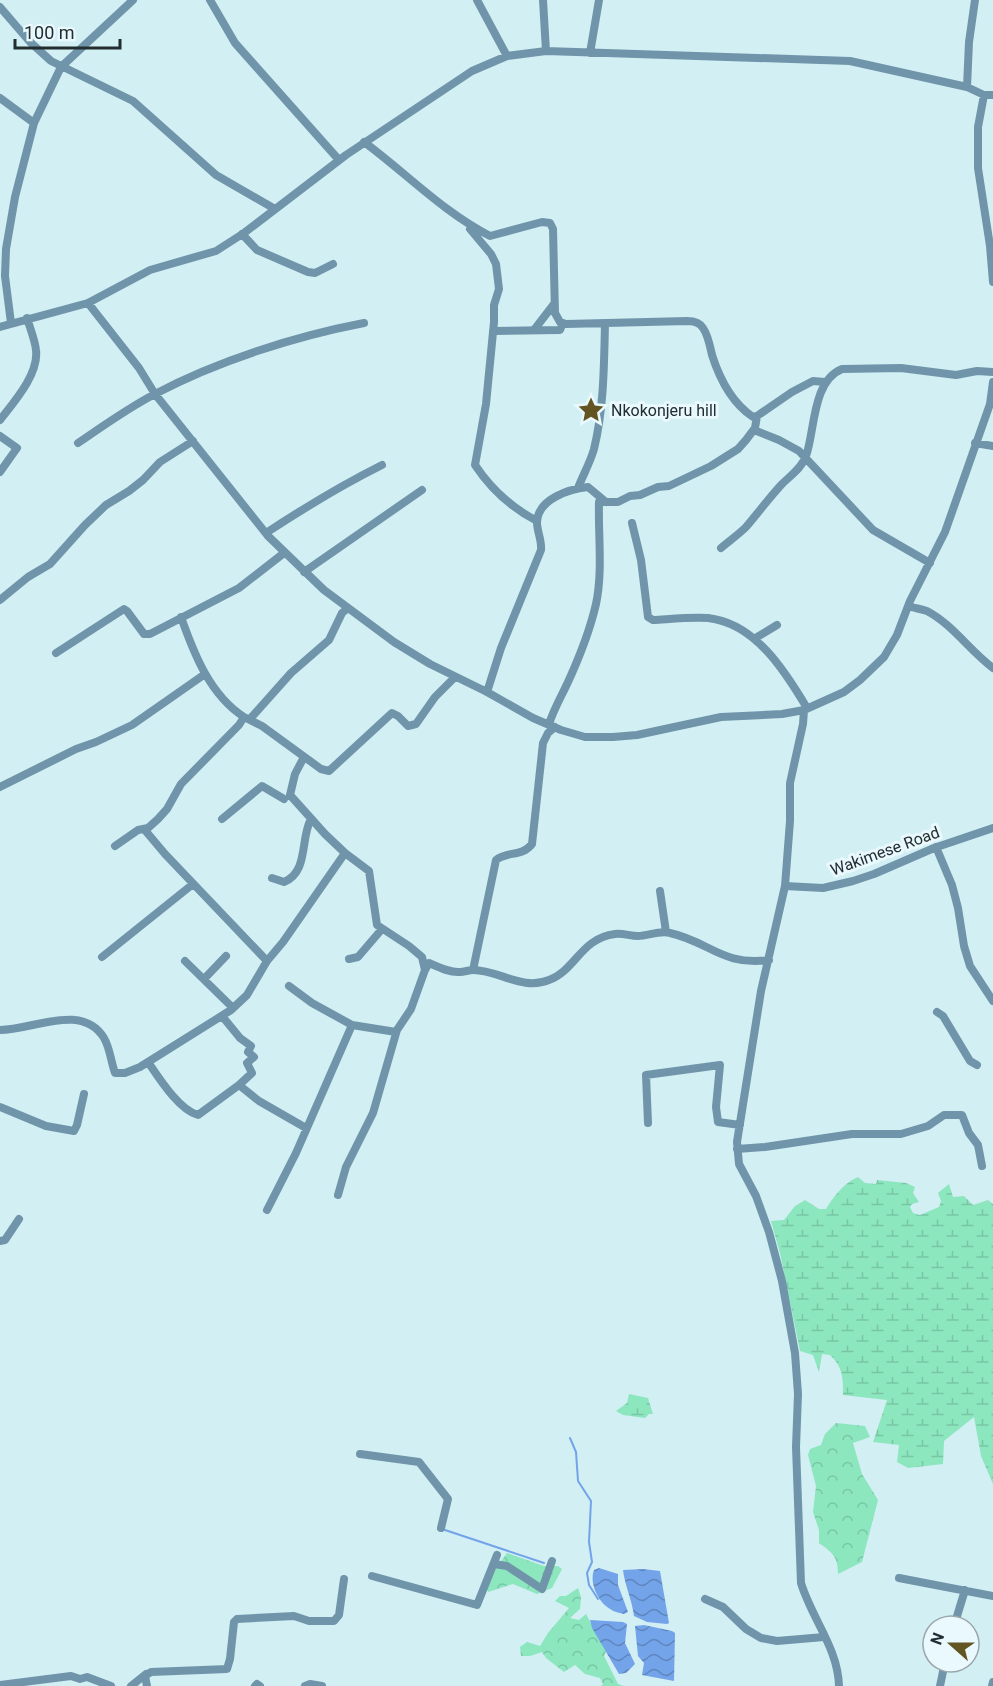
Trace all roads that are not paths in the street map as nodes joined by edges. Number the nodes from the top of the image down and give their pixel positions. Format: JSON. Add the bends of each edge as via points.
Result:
{"nodes":[{"id":1,"x":134,"y":0,"type":"edge"},
{"id":2,"x":210,"y":0,"type":"edge"},
{"id":3,"x":477,"y":0,"type":"edge"},
{"id":4,"x":543,"y":0,"type":"edge"},
{"id":5,"x":599,"y":0,"type":"edge"},
{"id":6,"x":975,"y":0,"type":"edge"},
{"id":7,"x":0,"y":7,"type":"edge"},
{"id":8,"x":546,"y":51,"type":"junction"},
{"id":9,"x":590,"y":53,"type":"junction"},
{"id":10,"x":507,"y":56,"type":"junction"},
{"id":11,"x":61,"y":66,"type":"junction"},
{"id":12,"x":967,"y":87,"type":"junction"},
{"id":13,"x":989,"y":95,"type":"edge"},
{"id":14,"x":0,"y":98,"type":"edge"},
{"id":15,"x":34,"y":123,"type":"junction"},
{"id":16,"x":364,"y":142,"type":"junction"},
{"id":17,"x":339,"y":160,"type":"junction"},
{"id":18,"x":275,"y":209,"type":"junction"},
{"id":19,"x":464,"y":221,"type":"junction"},
{"id":20,"x":242,"y":234,"type":"junction"},
{"id":21,"x":333,"y":264,"type":"dead end"},
{"id":22,"x":993,"y":282,"type":"edge"},
{"id":23,"x":88,"y":303,"type":"junction"},
{"id":24,"x":554,"y":304,"type":"junction"},
{"id":25,"x":27,"y":318,"type":"junction"},
{"id":26,"x":11,"y":323,"type":"junction"},
{"id":27,"x":563,"y":323,"type":"junction"},
{"id":28,"x":605,"y":323,"type":"junction"},
{"id":29,"x":364,"y":324,"type":"dead end"},
{"id":30,"x":0,"y":327,"type":"edge"},
{"id":31,"x":534,"y":330,"type":"junction"},
{"id":32,"x":493,"y":331,"type":"junction"},
{"id":33,"x":993,"y":372,"type":"edge"},
{"id":34,"x":825,"y":382,"type":"junction"},
{"id":35,"x":993,"y":382,"type":"edge"},
{"id":36,"x":155,"y":394,"type":"junction"},
{"id":37,"x":992,"y":404,"type":"edge"},
{"id":38,"x":757,"y":416,"type":"junction"},
{"id":39,"x":0,"y":420,"type":"edge"},
{"id":40,"x":754,"y":430,"type":"junction"},
{"id":41,"x":0,"y":436,"type":"edge"},
{"id":42,"x":193,"y":441,"type":"junction"},
{"id":43,"x":78,"y":443,"type":"dead end"},
{"id":44,"x":975,"y":443,"type":"junction"},
{"id":45,"x":993,"y":446,"type":"edge"},
{"id":46,"x":806,"y":457,"type":"junction"},
{"id":47,"x":382,"y":465,"type":"dead end"},
{"id":48,"x":0,"y":472,"type":"edge"},
{"id":49,"x":578,"y":488,"type":"junction"},
{"id":50,"x":422,"y":490,"type":"dead end"},
{"id":51,"x":606,"y":502,"type":"junction"},
{"id":52,"x":537,"y":521,"type":"junction"},
{"id":53,"x":632,"y":523,"type":"dead end"},
{"id":54,"x":266,"y":533,"type":"junction"},
{"id":55,"x":721,"y":548,"type":"dead end"},
{"id":56,"x":284,"y":553,"type":"junction"},
{"id":57,"x":930,"y":563,"type":"junction"},
{"id":58,"x":304,"y":572,"type":"junction"},
{"id":59,"x":0,"y":600,"type":"edge"},
{"id":60,"x":908,"y":606,"type":"junction"},
{"id":61,"x":348,"y":608,"type":"junction"},
{"id":62,"x":181,"y":617,"type":"junction"},
{"id":63,"x":777,"y":625,"type":"dead end"},
{"id":64,"x":754,"y":639,"type":"junction"},
{"id":65,"x":56,"y":653,"type":"dead end"},
{"id":66,"x":993,"y":668,"type":"edge"},
{"id":67,"x":205,"y":674,"type":"junction"},
{"id":68,"x":455,"y":677,"type":"junction"},
{"id":69,"x":487,"y":692,"type":"junction"},
{"id":70,"x":805,"y":709,"type":"junction"},
{"id":71,"x":247,"y":718,"type":"junction"},
{"id":72,"x":552,"y":726,"type":"junction"},
{"id":73,"x":304,"y":758,"type":"junction"},
{"id":74,"x":0,"y":786,"type":"edge"},
{"id":75,"x":284,"y":799,"type":"dead end"},
{"id":76,"x":222,"y":819,"type":"dead end"},
{"id":77,"x":311,"y":819,"type":"junction"},
{"id":78,"x":993,"y":828,"type":"edge"},
{"id":79,"x":144,"y":829,"type":"junction"},
{"id":80,"x":115,"y":846,"type":"dead end"},
{"id":81,"x":936,"y":847,"type":"junction"},
{"id":82,"x":345,"y":853,"type":"junction"},
{"id":83,"x":272,"y":878,"type":"dead end"},
{"id":84,"x":193,"y":884,"type":"junction"},
{"id":85,"x":785,"y":886,"type":"junction"},
{"id":86,"x":660,"y":891,"type":"dead end"},
{"id":87,"x":382,"y":929,"type":"junction"},
{"id":88,"x":666,"y":932,"type":"junction"},
{"id":89,"x":226,"y":956,"type":"dead end"},
{"id":90,"x":102,"y":957,"type":"dead end"},
{"id":91,"x":349,"y":959,"type":"dead end"},
{"id":92,"x":769,"y":960,"type":"junction"},
{"id":93,"x":185,"y":961,"type":"dead end"},
{"id":94,"x":267,"y":961,"type":"junction"},
{"id":95,"x":425,"y":970,"type":"junction"},
{"id":96,"x":472,"y":970,"type":"junction"},
{"id":97,"x":204,"y":979,"type":"junction"},
{"id":98,"x":289,"y":986,"type":"dead end"},
{"id":99,"x":993,"y":1001,"type":"edge"},
{"id":100,"x":233,"y":1008,"type":"junction"},
{"id":101,"x":937,"y":1012,"type":"dead end"},
{"id":102,"x":222,"y":1016,"type":"junction"},
{"id":103,"x":352,"y":1025,"type":"junction"},
{"id":104,"x":0,"y":1030,"type":"edge"},
{"id":105,"x":396,"y":1032,"type":"junction"},
{"id":106,"x":148,"y":1062,"type":"junction"},
{"id":107,"x":976,"y":1065,"type":"dead end"},
{"id":108,"x":239,"y":1085,"type":"junction"},
{"id":109,"x":84,"y":1094,"type":"dead end"},
{"id":110,"x":0,"y":1107,"type":"edge"},
{"id":111,"x":648,"y":1123,"type":"dead end"},
{"id":112,"x":740,"y":1125,"type":"junction"},
{"id":113,"x":306,"y":1128,"type":"junction"},
{"id":114,"x":737,"y":1149,"type":"junction"},
{"id":115,"x":982,"y":1166,"type":"dead end"},
{"id":116,"x":338,"y":1195,"type":"dead end"},
{"id":117,"x":267,"y":1210,"type":"dead end"},
{"id":118,"x":19,"y":1219,"type":"dead end"},
{"id":119,"x":0,"y":1241,"type":"edge"},
{"id":120,"x":360,"y":1454,"type":"dead end"},
{"id":121,"x":441,"y":1528,"type":"dead end"},
{"id":122,"x":552,"y":1561,"type":"dead end"},
{"id":123,"x":372,"y":1576,"type":"dead end"},
{"id":124,"x":899,"y":1578,"type":"dead end"},
{"id":125,"x":344,"y":1580,"type":"dead end"},
{"id":126,"x":965,"y":1590,"type":"junction"},
{"id":127,"x":993,"y":1596,"type":"edge"},
{"id":128,"x":705,"y":1599,"type":"dead end"},
{"id":129,"x":958,"y":1614,"type":"edge"},
{"id":130,"x":824,"y":1637,"type":"junction"},
{"id":131,"x":147,"y":1674,"type":"junction"},
{"id":132,"x":0,"y":1685,"type":"edge"},
{"id":133,"x":111,"y":1686,"type":"edge"},
{"id":134,"x":131,"y":1686,"type":"edge"},
{"id":135,"x":147,"y":1686,"type":"edge"},
{"id":136,"x":255,"y":1686,"type":"edge"},
{"id":137,"x":260,"y":1686,"type":"edge"},
{"id":138,"x":304,"y":1686,"type":"edge"},
{"id":139,"x":322,"y":1686,"type":"edge"},
{"id":140,"x":839,"y":1686,"type":"edge"}],
"edges":[{"from":1,"to":11,"type":"street"},
{"from":2,"to":17,"type":"street","via":[[235,44]]},
{"from":3,"to":10,"type":"street"},
{"from":4,"to":8,"type":"street"},
{"from":5,"to":9,"type":"street"},
{"from":6,"to":12,"type":"street"},
{"from":7,"to":11,"type":"street","via":[[30,42]]},
{"from":8,"to":9,"type":"street"},
{"from":8,"to":10,"type":"street"},
{"from":9,"to":12,"type":"street","via":[[850,61]]},
{"from":10,"to":16,"type":"street","via":[[472,70]]},
{"from":11,"to":15,"type":"street"},
{"from":11,"to":18,"type":"street","via":[[133,101],[216,176]]},
{"from":12,"to":13,"type":"street"},
{"from":13,"to":22,"type":"street","via":[[978,126],[978,168]]},
{"from":14,"to":15,"type":"street"},
{"from":15,"to":26,"type":"street","via":[[6,249]]},
{"from":16,"to":17,"type":"street"},
{"from":16,"to":19,"type":"street"},
{"from":17,"to":18,"type":"street"},
{"from":18,"to":20,"type":"street"},
{"from":19,"to":24,"type":"street","via":[[490,236],[550,223]]},
{"from":19,"to":32,"type":"street","via":[[496,264],[499,289]]},
{"from":20,"to":21,"type":"street","via":[[257,250],[308,272],[315,273]]},
{"from":20,"to":23,"type":"street","via":[[207,255],[150,270]]},
{"from":23,"to":25,"type":"street"},
{"from":23,"to":36,"type":"street"},
{"from":24,"to":27,"type":"street"},
{"from":24,"to":31,"type":"street"},
{"from":25,"to":26,"type":"street"},
{"from":25,"to":39,"type":"street","via":[[37,351],[35,359],[22,391]]},
{"from":26,"to":30,"type":"street"},
{"from":27,"to":28,"type":"street"},
{"from":27,"to":31,"type":"street","via":[[560,330]]},
{"from":28,"to":38,"type":"street","via":[[697,323],[704,328],[725,386],[747,413]]},
{"from":28,"to":49,"type":"street","via":[[598,428]]},
{"from":29,"to":36,"type":"street","via":[[329,330],[253,354]]},
{"from":31,"to":32,"type":"street"},
{"from":32,"to":52,"type":"street","via":[[475,465],[512,506]]},
{"from":33,"to":34,"type":"street","via":[[956,375],[901,368],[842,369]]},
{"from":34,"to":38,"type":"street","via":[[813,381]]},
{"from":34,"to":46,"type":"street"},
{"from":35,"to":37,"type":"street"},
{"from":36,"to":42,"type":"street"},
{"from":36,"to":43,"type":"street"},
{"from":37,"to":44,"type":"street"},
{"from":38,"to":40,"type":"street"},
{"from":40,"to":46,"type":"street"},
{"from":40,"to":51,"type":"street","via":[[738,449],[711,466],[669,486]]},
{"from":41,"to":48,"type":"street","via":[[17,448]]},
{"from":42,"to":54,"type":"street"},
{"from":42,"to":59,"type":"street","via":[[106,505],[50,564]]},
{"from":44,"to":45,"type":"street"},
{"from":44,"to":57,"type":"street","via":[[945,532]]},
{"from":46,"to":55,"type":"street","via":[[746,527]]},
{"from":46,"to":57,"type":"street","via":[[873,530]]},
{"from":47,"to":54,"type":"street"},
{"from":49,"to":51,"type":"street","via":[[588,487]]},
{"from":49,"to":52,"type":"street","via":[[547,502]]},
{"from":50,"to":58,"type":"street"},
{"from":51,"to":72,"type":"street","via":[[599,502],[596,604],[553,710]]},
{"from":52,"to":69,"type":"street","via":[[541,550]]},
{"from":53,"to":64,"type":"street","via":[[648,617],[708,618],[735,625]]},
{"from":54,"to":56,"type":"street"},
{"from":56,"to":58,"type":"street"},
{"from":56,"to":62,"type":"street","via":[[239,588]]},
{"from":57,"to":60,"type":"street"},
{"from":58,"to":61,"type":"street"},
{"from":60,"to":66,"type":"street","via":[[927,612]]},
{"from":60,"to":70,"type":"street","via":[[891,647],[879,664],[844,692]]},
{"from":61,"to":68,"type":"street","via":[[394,642]]},
{"from":61,"to":71,"type":"street","via":[[329,640]]},
{"from":62,"to":65,"type":"street","via":[[146,635],[124,609]]},
{"from":62,"to":67,"type":"street"},
{"from":63,"to":64,"type":"street"},
{"from":64,"to":70,"type":"street","via":[[792,683]]},
{"from":67,"to":71,"type":"street","via":[[234,709]]},
{"from":67,"to":74,"type":"street","via":[[132,725]]},
{"from":68,"to":69,"type":"street"},
{"from":68,"to":73,"type":"street","via":[[416,724],[408,726],[392,713],[332,771],[327,772]]},
{"from":69,"to":72,"type":"street"},
{"from":70,"to":72,"type":"street","via":[[721,717],[614,737],[572,734]]},
{"from":70,"to":85,"type":"street","via":[[790,783]]},
{"from":71,"to":73,"type":"street"},
{"from":71,"to":79,"type":"street","via":[[181,784],[167,809]]},
{"from":72,"to":96,"type":"street","via":[[543,743],[531,844],[527,850],[496,860]]},
{"from":73,"to":77,"type":"street","via":[[291,783],[290,795]]},
{"from":75,"to":76,"type":"street","via":[[262,786]]},
{"from":77,"to":82,"type":"street"},
{"from":77,"to":83,"type":"street","via":[[296,871],[287,881]]},
{"from":78,"to":81,"type":"street","name":"Wakimese Road"},
{"from":79,"to":80,"type":"street"},
{"from":79,"to":84,"type":"street"},
{"from":81,"to":85,"type":"street","name":"Wakimese Road","via":[[853,881],[823,888]]},
{"from":81,"to":99,"type":"street","via":[[952,885],[970,966]]},
{"from":82,"to":87,"type":"street","via":[[369,871],[375,918]]},
{"from":82,"to":94,"type":"street"},
{"from":84,"to":90,"type":"street"},
{"from":84,"to":94,"type":"street"},
{"from":85,"to":92,"type":"street"},
{"from":86,"to":88,"type":"street"},
{"from":87,"to":91,"type":"street","via":[[358,957]]},
{"from":87,"to":95,"type":"street","via":[[422,957]]},
{"from":88,"to":92,"type":"street","via":[[721,956],[752,962]]},
{"from":88,"to":96,"type":"street","via":[[604,936],[549,981],[523,983]]},
{"from":89,"to":97,"type":"street"},
{"from":92,"to":112,"type":"street"},
{"from":93,"to":97,"type":"street"},
{"from":94,"to":100,"type":"street","via":[[247,996]]},
{"from":95,"to":96,"type":"street","via":[[429,963],[458,973]]},
{"from":95,"to":105,"type":"street","via":[[411,1009]]},
{"from":97,"to":100,"type":"street"},
{"from":98,"to":103,"type":"street"},
{"from":100,"to":102,"type":"street"},
{"from":101,"to":107,"type":"street"},
{"from":102,"to":106,"type":"street"},
{"from":102,"to":108,"type":"street","via":[[251,1046],[248,1052],[254,1057],[247,1063],[252,1073]]},
{"from":103,"to":105,"type":"street"},
{"from":103,"to":113,"type":"street"},
{"from":104,"to":106,"type":"street","via":[[85,1020],[104,1038],[117,1074]]},
{"from":105,"to":116,"type":"street","via":[[373,1113],[346,1167]]},
{"from":106,"to":108,"type":"street","via":[[192,1114],[198,1115]]},
{"from":108,"to":113,"type":"street"},
{"from":109,"to":110,"type":"street","via":[[74,1131],[46,1126]]},
{"from":111,"to":112,"type":"street","via":[[646,1075],[720,1065],[718,1122]]},
{"from":112,"to":114,"type":"street"},
{"from":113,"to":117,"type":"street"},
{"from":114,"to":115,"type":"street","via":[[852,1134],[901,1134],[928,1126],[944,1115],[962,1115],[978,1145]]},
{"from":114,"to":130,"type":"street","via":[[739,1164],[769,1232],[790,1323],[798,1375],[799,1567],[806,1599]]},
{"from":118,"to":119,"type":"street","via":[[5,1240]]},
{"from":120,"to":121,"type":"street","via":[[419,1462],[448,1499]]},
{"from":122,"to":123,"type":"street","via":[[542,1589],[495,1560],[477,1605]]},
{"from":124,"to":126,"type":"street"},
{"from":125,"to":131,"type":"street","via":[[339,1615],[334,1621],[309,1621],[294,1616],[242,1617],[234,1622],[227,1669]]},
{"from":126,"to":127,"type":"street"},
{"from":126,"to":129,"type":"street"},
{"from":128,"to":130,"type":"street","via":[[723,1607],[761,1638],[777,1641]]},
{"from":130,"to":140,"type":"street","via":[[835,1659]]},
{"from":131,"to":134,"type":"street"},
{"from":131,"to":135,"type":"street"},
{"from":132,"to":133,"type":"street","via":[[71,1676]]},
{"from":136,"to":137,"type":"street"},
{"from":138,"to":139,"type":"street"}]}
